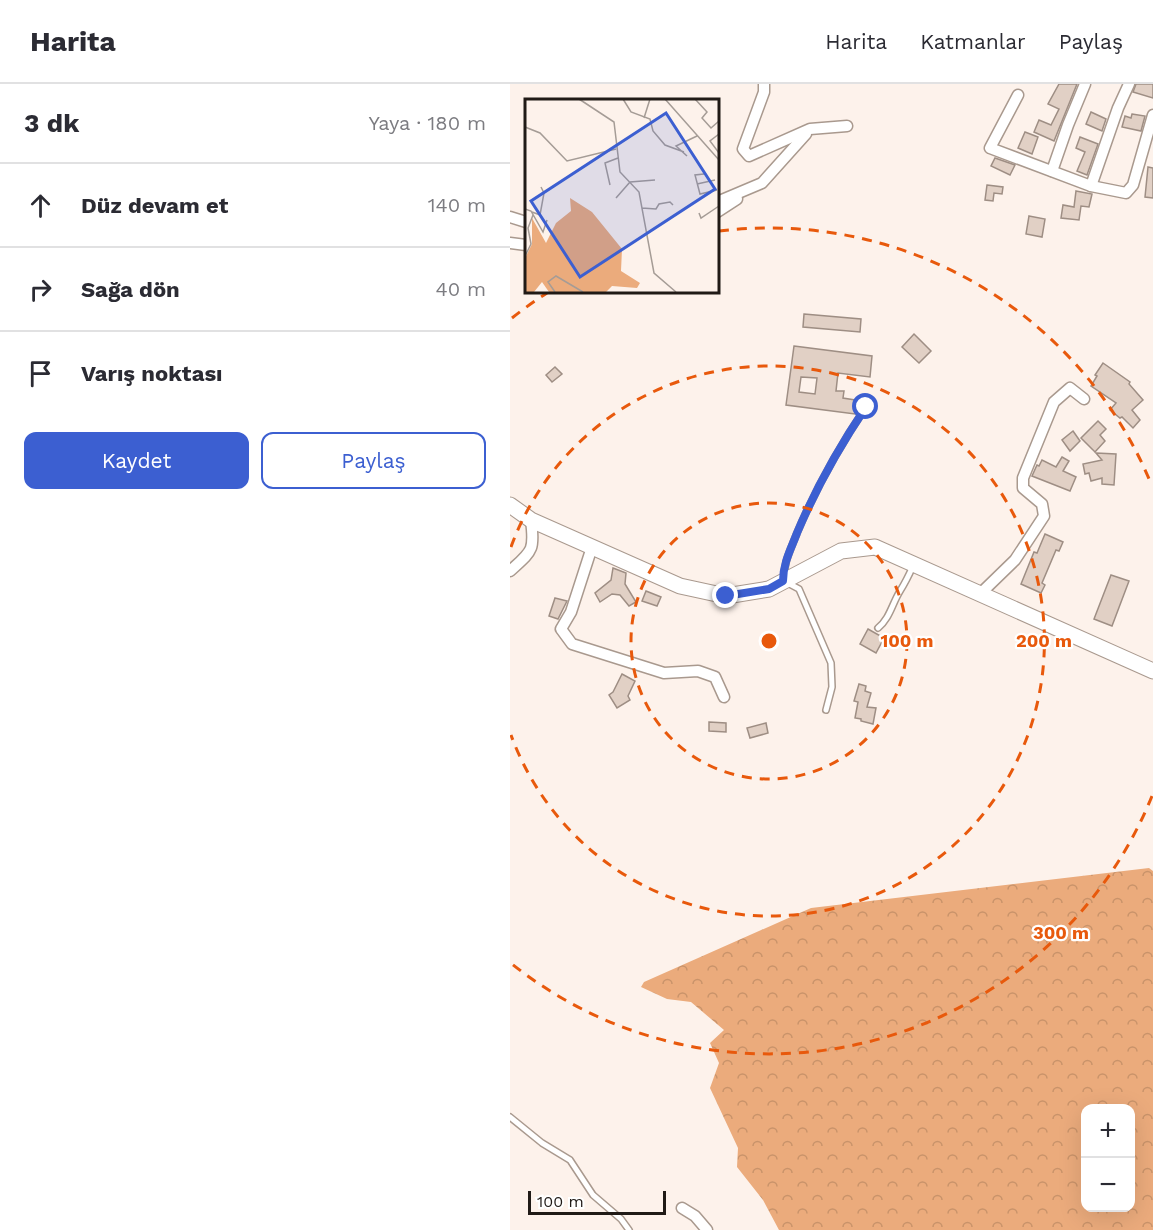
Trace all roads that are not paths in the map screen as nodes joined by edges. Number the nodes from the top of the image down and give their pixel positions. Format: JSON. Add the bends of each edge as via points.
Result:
{"nodes":[{"id":1,"x":764,"y":84,"type":"edge"},
{"id":2,"x":1084,"y":84,"type":"edge"},
{"id":3,"x":1129,"y":84,"type":"edge"},
{"id":4,"x":1018,"y":95,"type":"dead end"},
{"id":5,"x":1153,"y":115,"type":"edge"},
{"id":6,"x":847,"y":126,"type":"dead end"},
{"id":7,"x":810,"y":129,"type":"junction"},
{"id":8,"x":1053,"y":171,"type":"junction"},
{"id":9,"x":762,"y":183,"type":"junction"},
{"id":10,"x":1091,"y":186,"type":"junction"},
{"id":11,"x":718,"y":202,"type":"edge"},
{"id":12,"x":718,"y":211,"type":"edge"},
{"id":13,"x":510,"y":217,"type":"edge"},
{"id":14,"x":525,"y":222,"type":"edge"},
{"id":15,"x":510,"y":243,"type":"edge"},
{"id":16,"x":525,"y":245,"type":"edge"},
{"id":17,"x":1084,"y":399,"type":"dead end"},
{"id":18,"x":866,"y":407,"type":"dead end"},
{"id":19,"x":510,"y":505,"type":"edge"},
{"id":20,"x":531,"y":520,"type":"junction"},
{"id":21,"x":592,"y":547,"type":"junction"},
{"id":22,"x":914,"y":564,"type":"junction"},
{"id":23,"x":510,"y":571,"type":"edge"},
{"id":24,"x":783,"y":581,"type":"junction"},
{"id":25,"x":980,"y":594,"type":"junction"},
{"id":26,"x":878,"y":628,"type":"dead end"},
{"id":27,"x":1153,"y":671,"type":"edge"},
{"id":28,"x":724,"y":697,"type":"dead end"},
{"id":29,"x":826,"y":710,"type":"dead end"},
{"id":30,"x":510,"y":1117,"type":"edge"},
{"id":31,"x":682,"y":1208,"type":"dead end"},
{"id":32,"x":629,"y":1230,"type":"edge"},
{"id":33,"x":707,"y":1230,"type":"edge"}],
"edges":[{"from":1,"to":7,"type":"street","via":[[744,153],[756,155]]},
{"from":2,"to":8,"type":"street"},
{"from":3,"to":10,"type":"street"},
{"from":4,"to":8,"type":"street","via":[[990,148]]},
{"from":5,"to":10,"type":"street","via":[[1133,185],[1126,193]]},
{"from":6,"to":7,"type":"street"},
{"from":7,"to":9,"type":"street"},
{"from":8,"to":10,"type":"street"},
{"from":9,"to":11,"type":"street"},
{"from":9,"to":12,"type":"street"},
{"from":13,"to":14,"type":"street"},
{"from":15,"to":16,"type":"street"},
{"from":17,"to":25,"type":"street","via":[[1070,388],[1054,402],[1023,478],[1023,488],[1042,504],[1044,516],[1015,560]]},
{"from":18,"to":24,"type":"lane","via":[[815,491],[783,567]]},
{"from":19,"to":20,"type":"street"},
{"from":20,"to":21,"type":"street"},
{"from":20,"to":23,"type":"street","via":[[534,542],[530,553]]},
{"from":21,"to":24,"type":"street","via":[[680,586],[726,596],[769,589]]},
{"from":21,"to":28,"type":"street","via":[[571,612],[561,629],[572,644],[664,673],[698,671],[715,677]]},
{"from":22,"to":24,"type":"street","via":[[875,547],[841,551]]},
{"from":22,"to":25,"type":"street"},
{"from":22,"to":26,"type":"lane","via":[[906,585]]},
{"from":24,"to":29,"type":"lane","via":[[799,589],[831,663],[832,687]]},
{"from":25,"to":27,"type":"street"},
{"from":30,"to":32,"type":"lane","via":[[570,1160],[593,1195]]},
{"from":31,"to":33,"type":"street"}]}
